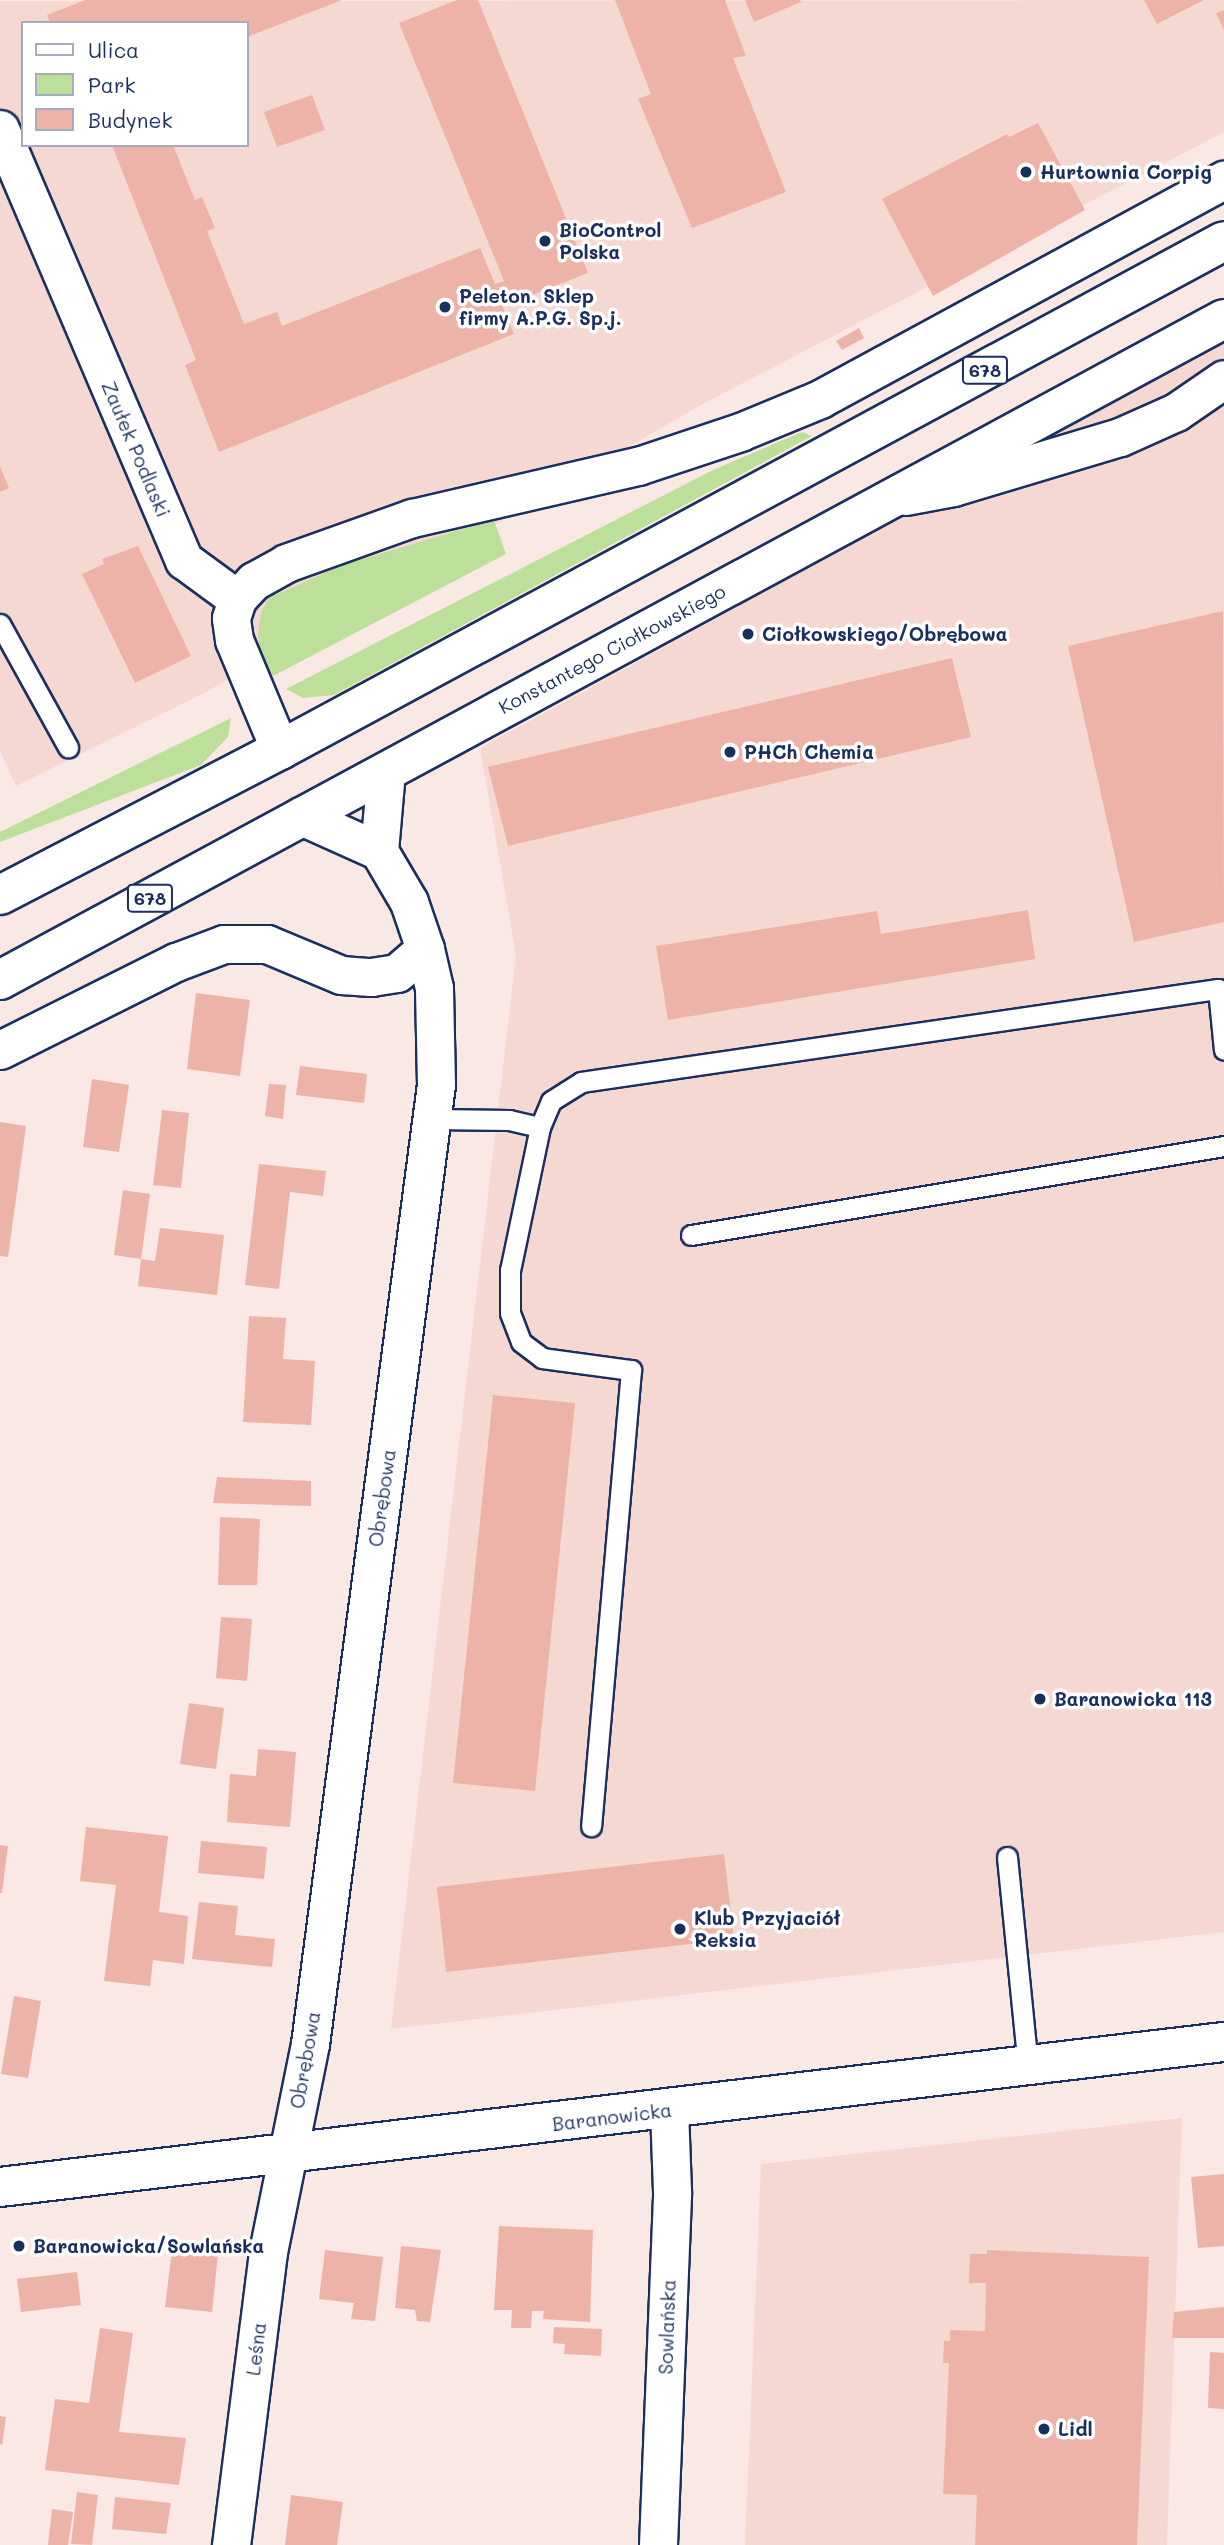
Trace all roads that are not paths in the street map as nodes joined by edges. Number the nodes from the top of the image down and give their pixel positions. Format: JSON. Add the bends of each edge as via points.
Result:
{"nodes":[{"id":1,"x":0,"y":129,"type":"edge"},
{"id":2,"x":1224,"y":180,"type":"edge"},
{"id":3,"x":1224,"y":241,"type":"edge"},
{"id":4,"x":1224,"y":319,"type":"edge"},
{"id":5,"x":1224,"y":379,"type":"edge"},
{"id":6,"x":890,"y":499,"type":"junction"},
{"id":7,"x":237,"y":599,"type":"junction"},
{"id":8,"x":0,"y":624,"type":"edge"},
{"id":9,"x":68,"y":747,"type":"dead end"},
{"id":10,"x":280,"y":750,"type":"junction"},
{"id":11,"x":386,"y":771,"type":"junction"},
{"id":12,"x":301,"y":816,"type":"junction"},
{"id":13,"x":379,"y":851,"type":"junction"},
{"id":14,"x":0,"y":895,"type":"edge"},
{"id":15,"x":425,"y":948,"type":"junction"},
{"id":16,"x":0,"y":980,"type":"edge"},
{"id":17,"x":0,"y":1050,"type":"edge"},
{"id":18,"x":1224,"y":1050,"type":"edge"},
{"id":19,"x":432,"y":1119,"type":"junction"},
{"id":20,"x":540,"y":1127,"type":"junction"},
{"id":21,"x":1224,"y":1146,"type":"edge"},
{"id":22,"x":691,"y":1234,"type":"dead end"},
{"id":23,"x":591,"y":1826,"type":"dead end"},
{"id":24,"x":1006,"y":1857,"type":"dead end"},
{"id":25,"x":1224,"y":2042,"type":"edge"},
{"id":26,"x":1028,"y":2066,"type":"junction"},
{"id":27,"x":669,"y":2110,"type":"junction"},
{"id":28,"x":288,"y":2155,"type":"junction"},
{"id":29,"x":0,"y":2188,"type":"edge"},
{"id":30,"x":231,"y":2545,"type":"edge"},
{"id":31,"x":658,"y":2545,"type":"edge"}],
"edges":[{"from":1,"to":7,"type":"street","name":"Zaułek Podlaski","via":[[184,560]]},
{"from":2,"to":7,"type":"street","via":[[820,399],[650,463],[400,522],[286,563],[254,581]]},
{"from":3,"to":10,"type":"main road","number":"678"},
{"from":4,"to":6,"type":"main road","name":"Konstantego Ciołkowskiego","number":"678"},
{"from":5,"to":6,"type":"street","via":[[1177,412],[1120,437],[953,487]]},
{"from":6,"to":11,"type":"main road","name":"Konstantego Ciołkowskiego","number":"678"},
{"from":7,"to":10,"type":"street","via":[[231,618],[234,640]]},
{"from":8,"to":9,"type":"lane"},
{"from":10,"to":14,"type":"main road","number":"678"},
{"from":11,"to":12,"type":"main road","name":"Konstantego Ciołkowskiego","number":"678"},
{"from":11,"to":13,"type":"street"},
{"from":12,"to":13,"type":"street"},
{"from":12,"to":16,"type":"main road","name":"Konstantego Ciołkowskiego","number":"678"},
{"from":13,"to":15,"type":"street","name":"Obrębowa","via":[[409,902]]},
{"from":15,"to":17,"type":"street","via":[[397,973],[371,977],[341,975],[267,944],[224,944],[176,962]]},
{"from":15,"to":19,"type":"street","name":"Obrębowa","via":[[437,1024]]},
{"from":18,"to":20,"type":"lane","via":[[1218,989],[581,1082],[551,1101]]},
{"from":19,"to":20,"type":"lane","via":[[509,1120]]},
{"from":19,"to":28,"type":"street","name":"Obrębowa","via":[[310,2044]]},
{"from":20,"to":23,"type":"lane","via":[[510,1270],[510,1313],[521,1342],[542,1358],[631,1370]]},
{"from":21,"to":22,"type":"lane"},
{"from":24,"to":26,"type":"lane"},
{"from":25,"to":26,"type":"main road","name":"Baranowicka"},
{"from":26,"to":27,"type":"main road","name":"Baranowicka"},
{"from":27,"to":28,"type":"main road","name":"Baranowicka"},
{"from":27,"to":31,"type":"street","name":"Sowlańska","via":[[672,2191]]},
{"from":28,"to":29,"type":"main road","name":"Baranowicka"},
{"from":28,"to":30,"type":"street","name":"Leśna","via":[[268,2252]]}]}
